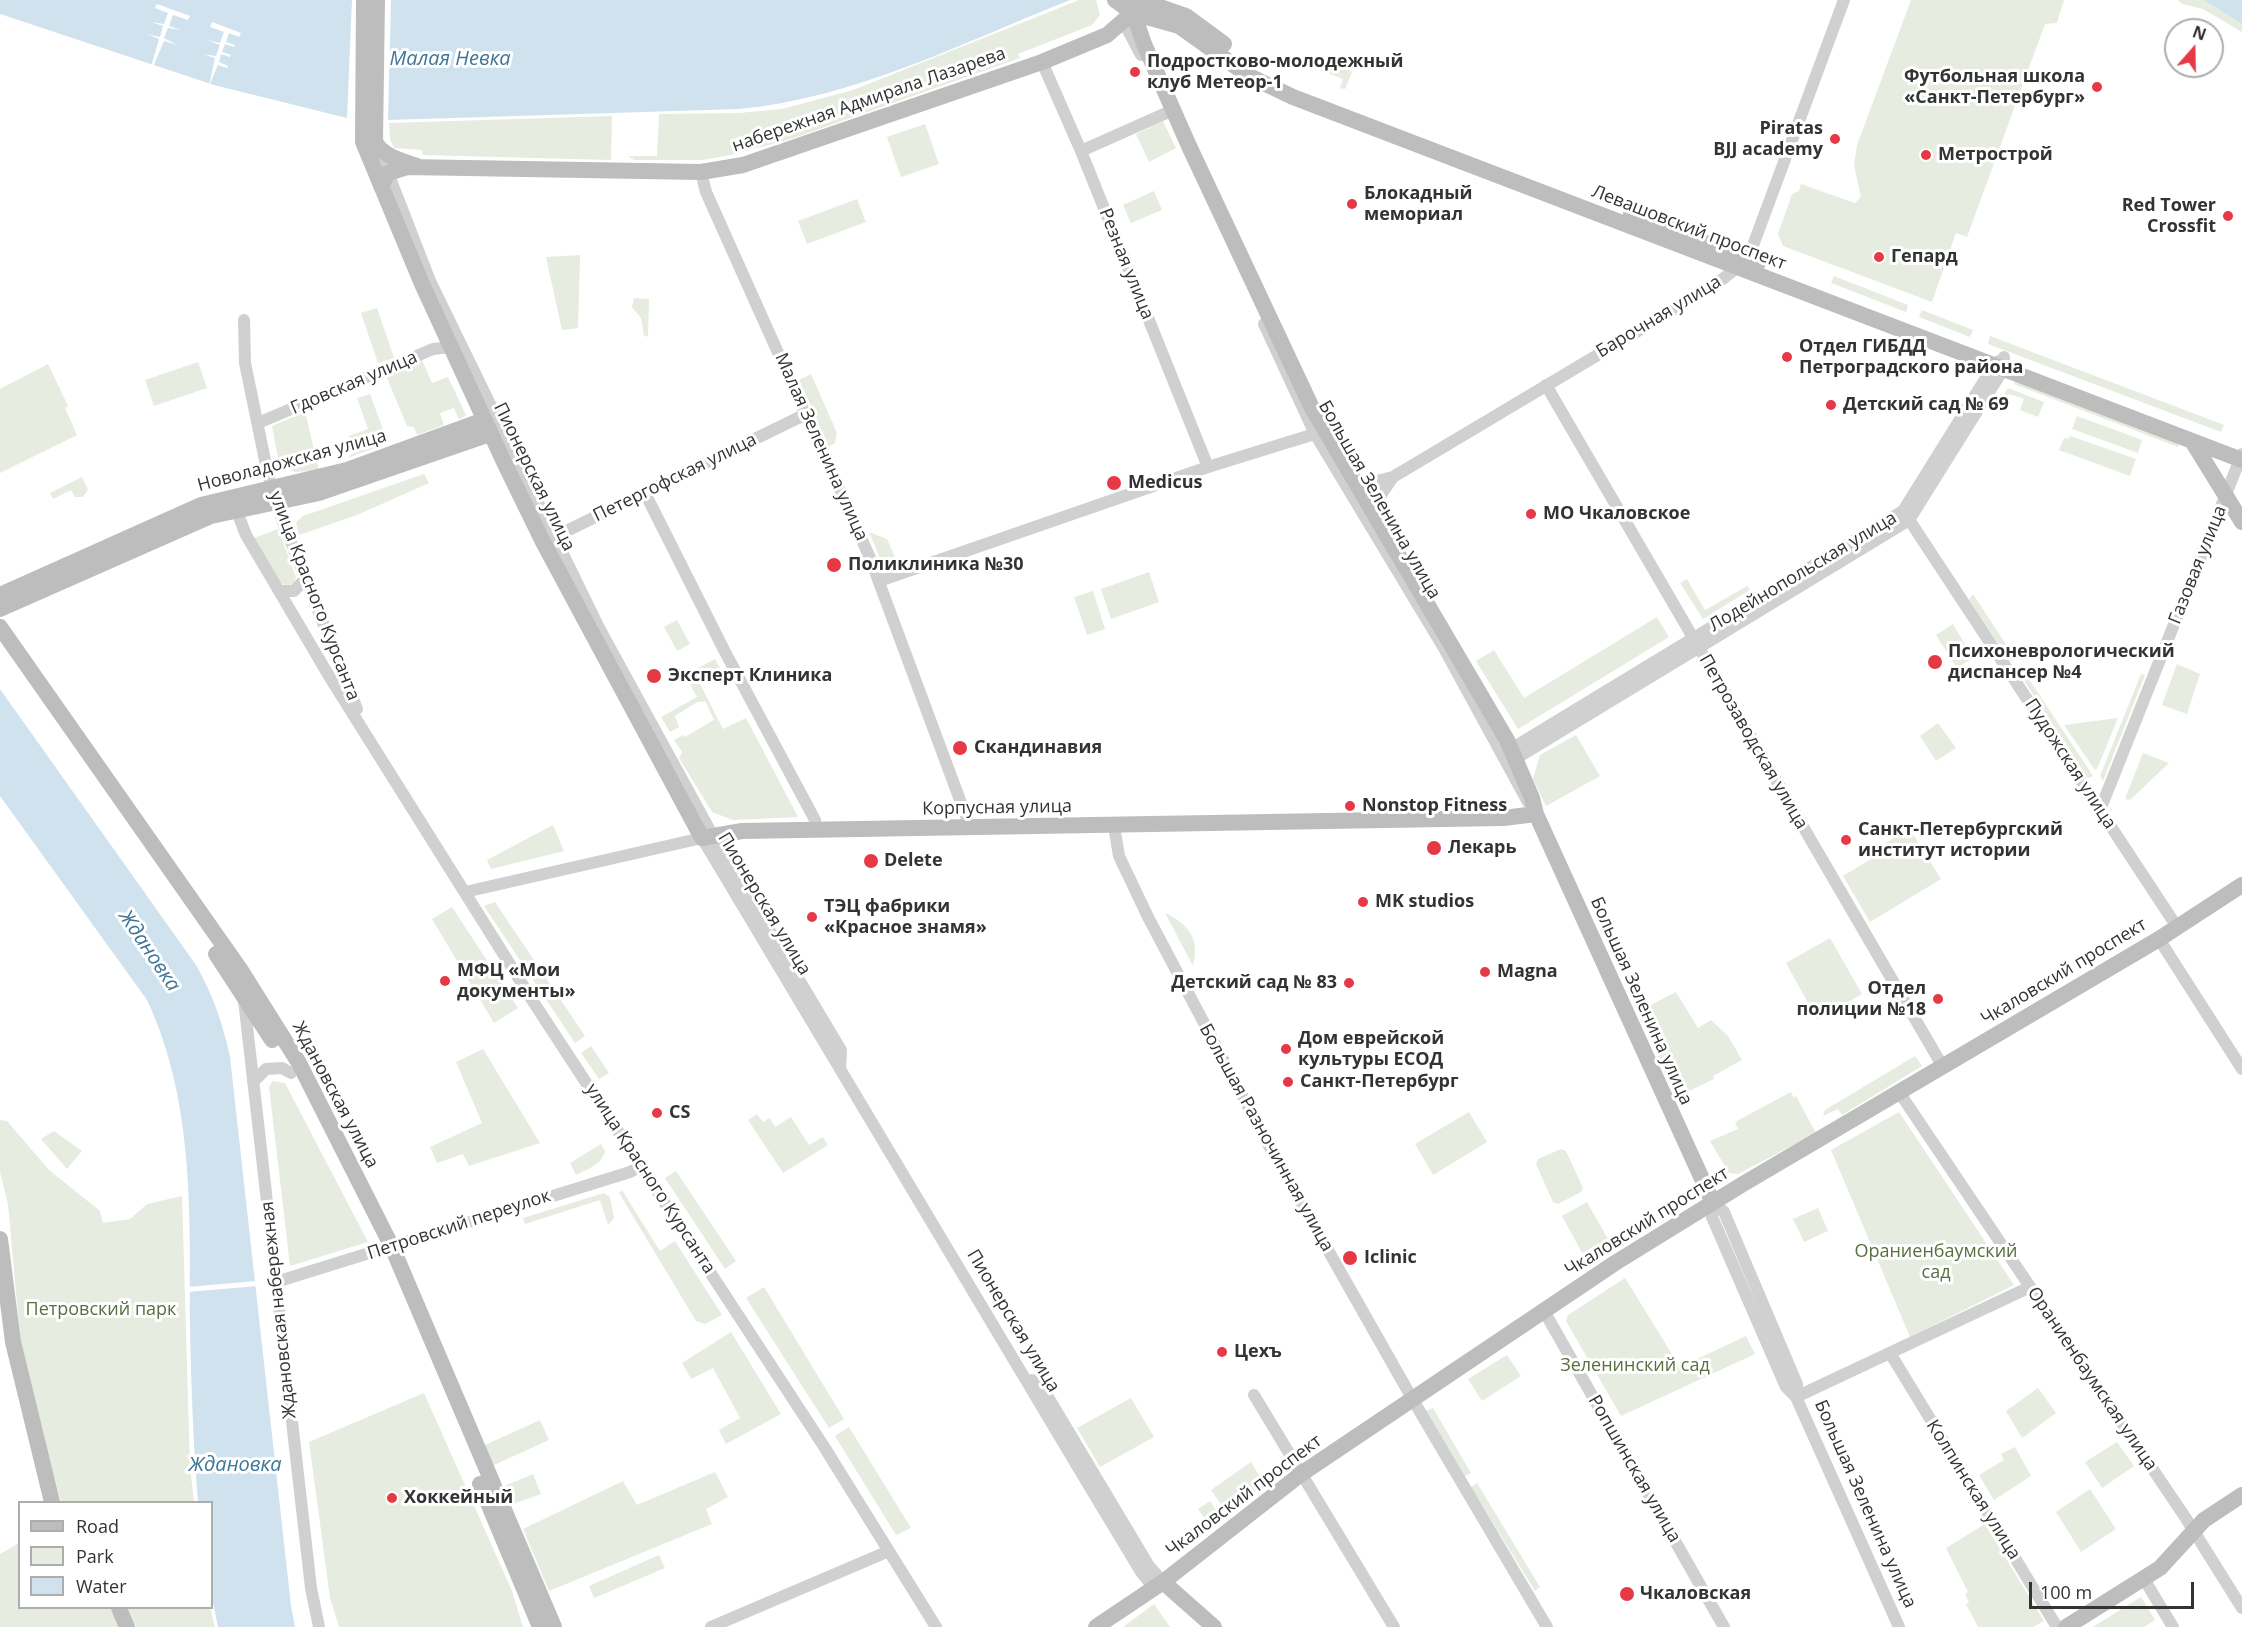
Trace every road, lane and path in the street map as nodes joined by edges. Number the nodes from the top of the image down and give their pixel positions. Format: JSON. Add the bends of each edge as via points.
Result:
{"nodes":[{"id":1,"x":364,"y":0,"type":"edge"},
{"id":2,"x":378,"y":0,"type":"edge"},
{"id":3,"x":1113,"y":0,"type":"edge"},
{"id":4,"x":1844,"y":0,"type":"edge"},
{"id":5,"x":1138,"y":14,"type":"edge"},
{"id":6,"x":1042,"y":62,"type":"junction"},
{"id":7,"x":1169,"y":111,"type":"junction"},
{"id":8,"x":368,"y":119,"type":"junction"},
{"id":9,"x":378,"y":147,"type":"junction"},
{"id":10,"x":1081,"y":151,"type":"junction"},
{"id":11,"x":419,"y":167,"type":"junction"},
{"id":12,"x":701,"y":172,"type":"junction"},
{"id":13,"x":385,"y":180,"type":"junction"},
{"id":14,"x":1743,"y":263,"type":"junction"},
{"id":15,"x":244,"y":320,"type":"dead end"},
{"id":16,"x":451,"y":347,"type":"junction"},
{"id":17,"x":2001,"y":363,"type":"junction"},
{"id":18,"x":1546,"y":386,"type":"junction"},
{"id":19,"x":806,"y":414,"type":"junction"},
{"id":20,"x":258,"y":423,"type":"junction"},
{"id":21,"x":491,"y":425,"type":"junction"},
{"id":22,"x":1319,"y":433,"type":"junction"},
{"id":23,"x":2199,"y":440,"type":"junction"},
{"id":24,"x":2242,"y":455,"type":"edge"},
{"id":25,"x":1208,"y":467,"type":"junction"},
{"id":26,"x":1393,"y":477,"type":"junction"},
{"id":27,"x":1355,"y":481,"type":"junction"},
{"id":28,"x":272,"y":486,"type":"junction"},
{"id":29,"x":645,"y":493,"type":"junction"},
{"id":30,"x":2233,"y":493,"type":"edge"},
{"id":31,"x":234,"y":503,"type":"junction"},
{"id":32,"x":277,"y":504,"type":"junction"},
{"id":33,"x":1371,"y":510,"type":"junction"},
{"id":34,"x":1906,"y":515,"type":"junction"},
{"id":35,"x":2242,"y":522,"type":"edge"},
{"id":36,"x":548,"y":540,"type":"junction"},
{"id":37,"x":305,"y":579,"type":"junction"},
{"id":38,"x":879,"y":581,"type":"junction"},
{"id":39,"x":279,"y":591,"type":"junction"},
{"id":40,"x":0,"y":595,"type":"edge"},
{"id":41,"x":0,"y":609,"type":"edge"},
{"id":42,"x":0,"y":627,"type":"edge"},
{"id":43,"x":1696,"y":643,"type":"junction"},
{"id":44,"x":0,"y":645,"type":"edge"},
{"id":45,"x":365,"y":729,"type":"junction"},
{"id":46,"x":1513,"y":754,"type":"junction"},
{"id":47,"x":2100,"y":810,"type":"junction"},
{"id":48,"x":1536,"y":814,"type":"junction"},
{"id":49,"x":1114,"y":826,"type":"junction"},
{"id":50,"x":970,"y":828,"type":"junction"},
{"id":51,"x":818,"y":830,"type":"junction"},
{"id":52,"x":708,"y":837,"type":"junction"},
{"id":53,"x":2242,"y":885,"type":"edge"},
{"id":54,"x":465,"y":892,"type":"junction"},
{"id":55,"x":2177,"y":927,"type":"junction"},
{"id":56,"x":2158,"y":939,"type":"junction"},
{"id":57,"x":243,"y":993,"type":"junction"},
{"id":58,"x":1943,"y":1067,"type":"junction"},
{"id":59,"x":2242,"y":1069,"type":"edge"},
{"id":60,"x":840,"y":1070,"type":"junction"},
{"id":61,"x":291,"y":1072,"type":"junction"},
{"id":62,"x":253,"y":1082,"type":"junction"},
{"id":63,"x":1899,"y":1092,"type":"junction"},
{"id":64,"x":641,"y":1166,"type":"junction"},
{"id":65,"x":1713,"y":1203,"type":"junction"},
{"id":66,"x":0,"y":1239,"type":"edge"},
{"id":67,"x":388,"y":1249,"type":"junction"},
{"id":68,"x":276,"y":1282,"type":"junction"},
{"id":69,"x":2030,"y":1287,"type":"junction"},
{"id":70,"x":1544,"y":1311,"type":"junction"},
{"id":71,"x":1008,"y":1352,"type":"junction"},
{"id":72,"x":1890,"y":1353,"type":"junction"},
{"id":73,"x":1254,"y":1395,"type":"dead end"},
{"id":74,"x":1796,"y":1397,"type":"junction"},
{"id":75,"x":1413,"y":1400,"type":"junction"},
{"id":76,"x":1301,"y":1474,"type":"junction"},
{"id":77,"x":2242,"y":1495,"type":"edge"},
{"id":78,"x":52,"y":1501,"type":"edge"},
{"id":79,"x":2193,"y":1530,"type":"junction"},
{"id":80,"x":889,"y":1551,"type":"junction"},
{"id":81,"x":2144,"y":1579,"type":"junction"},
{"id":82,"x":1159,"y":1585,"type":"junction"},
{"id":83,"x":2242,"y":1608,"type":"edge"},
{"id":84,"x":119,"y":1609,"type":"edge"},
{"id":85,"x":127,"y":1627,"type":"edge"},
{"id":86,"x":320,"y":1627,"type":"edge"},
{"id":87,"x":540,"y":1627,"type":"edge"},
{"id":88,"x":554,"y":1627,"type":"edge"},
{"id":89,"x":711,"y":1627,"type":"edge"},
{"id":90,"x":936,"y":1627,"type":"edge"},
{"id":91,"x":1096,"y":1627,"type":"edge"},
{"id":92,"x":1197,"y":1627,"type":"edge"},
{"id":93,"x":1214,"y":1627,"type":"edge"},
{"id":94,"x":1394,"y":1627,"type":"edge"},
{"id":95,"x":1547,"y":1627,"type":"edge"},
{"id":96,"x":1724,"y":1627,"type":"edge"},
{"id":97,"x":1899,"y":1627,"type":"edge"},
{"id":98,"x":2057,"y":1627,"type":"edge"},
{"id":99,"x":2066,"y":1627,"type":"edge"},
{"id":100,"x":2173,"y":1627,"type":"edge"}],
"edges":[{"from":1,"to":8,"type":"main road"},
{"from":2,"to":8,"type":"main road"},
{"from":3,"to":5,"type":"main road","name":"Большая Зеленина улица"},
{"from":4,"to":14,"type":"street"},
{"from":5,"to":6,"type":"main road","name":"набережная Адмирала Лазарева","via":[[1107,35]]},
{"from":5,"to":7,"type":"main road","name":"Большая Зеленина улица"},
{"from":5,"to":14,"type":"main road","name":"Левашовский проспект","via":[[1179,26],[1249,76],[1293,97]]},
{"from":6,"to":10,"type":"street","name":"Резная улица"},
{"from":6,"to":12,"type":"main road","name":"набережная Адмирала Лазарева","via":[[800,148],[743,165]]},
{"from":7,"to":10,"type":"street"},
{"from":7,"to":22,"type":"main road","name":"Большая Зеленина улица"},
{"from":8,"to":9,"type":"main road"},
{"from":8,"to":13,"type":"main road","via":[[363,142]]},
{"from":9,"to":11,"type":"main road"},
{"from":9,"to":13,"type":"street"},
{"from":10,"to":25,"type":"street","name":"Резная улица"},
{"from":11,"to":12,"type":"main road","name":"набережная Адмирала Лазарева"},
{"from":11,"to":13,"type":"main road","name":"набережная Адмирала Лазарева","via":[[399,169]]},
{"from":12,"to":19,"type":"street","name":"Малая Зеленина улица","via":[[706,192]]},
{"from":13,"to":16,"type":"main road","name":"Пионерская улица"},
{"from":13,"to":21,"type":"street","name":"Пионерская улица"},
{"from":14,"to":17,"type":"main road","name":"Левашовский проспект"},
{"from":14,"to":18,"type":"street","name":"Барочная улица","via":[[1715,285]]},
{"from":15,"to":20,"type":"street","name":"улица Красного Курсанта","via":[[245,363]]},
{"from":16,"to":20,"type":"street","name":"Гдовская улица","via":[[433,349]]},
{"from":16,"to":21,"type":"main road","name":"Пионерская улица"},
{"from":17,"to":23,"type":"main road","name":"Левашовский проспект"},
{"from":17,"to":34,"type":"street","name":"Лодейнопольская улица"},
{"from":18,"to":26,"type":"street","name":"Барочная улица"},
{"from":18,"to":43,"type":"street","name":"Петрозаводская улица"},
{"from":19,"to":29,"type":"street","name":"Петергофская улица"},
{"from":19,"to":38,"type":"street","name":"Малая Зеленина улица"},
{"from":20,"to":28,"type":"street","name":"улица Красного Курсанта"},
{"from":21,"to":28,"type":"main road","name":"Новоладожская улица","via":[[354,468]]},
{"from":21,"to":32,"type":"main road","name":"Новоладожская улица","via":[[351,483]]},
{"from":21,"to":36,"type":"main road","name":"Пионерская улица"},
{"from":22,"to":25,"type":"street"},
{"from":22,"to":27,"type":"main road","name":"Большая Зеленина улица"},
{"from":22,"to":48,"type":"street","name":"Большая Зеленина улица"},
{"from":23,"to":24,"type":"main road","name":"Левашовский проспект"},
{"from":23,"to":30,"type":"main road"},
{"from":24,"to":30,"type":"street","name":"Газовая улица"},
{"from":25,"to":38,"type":"street"},
{"from":26,"to":27,"type":"street","name":"Барочная улица"},
{"from":26,"to":33,"type":"street","name":"Барочная улица"},
{"from":27,"to":33,"type":"main road","name":"Большая Зеленина улица"},
{"from":28,"to":31,"type":"main road","name":"Новоладожская улица"},
{"from":28,"to":32,"type":"street","name":"улица Красного Курсанта"},
{"from":29,"to":36,"type":"street","name":"Петергофская улица"},
{"from":29,"to":51,"type":"street"},
{"from":30,"to":35,"type":"main road"},
{"from":30,"to":47,"type":"street","name":"Газовая улица"},
{"from":31,"to":32,"type":"main road","name":"Новоладожская улица"},
{"from":31,"to":39,"type":"street","name":"улица Красного Курсанта","via":[[246,535]]},
{"from":31,"to":40,"type":"main road","name":"Новоладожская улица","via":[[168,519]]},
{"from":31,"to":41,"type":"main road","name":"Новоладожская улица"},
{"from":32,"to":37,"type":"street","name":"улица Красного Курсанта"},
{"from":33,"to":46,"type":"main road","name":"Большая Зеленина улица"},
{"from":34,"to":43,"type":"street","name":"Лодейнопольская улица"},
{"from":34,"to":47,"type":"street","name":"Пудожская улица"},
{"from":36,"to":52,"type":"main road","name":"Пионерская улица"},
{"from":37,"to":39,"type":"street","via":[[294,591]]},
{"from":37,"to":45,"type":"street","name":"улица Красного Курсанта"},
{"from":38,"to":50,"type":"street","name":"Малая Зеленина улица"},
{"from":39,"to":45,"type":"street","name":"улица Красного Курсанта"},
{"from":42,"to":67,"type":"main road","name":"Ждановская улица","via":[[265,1006],[298,1063]]},
{"from":43,"to":46,"type":"street","name":"Лодейнопольская улица"},
{"from":43,"to":58,"type":"street","name":"Петрозаводская улица"},
{"from":44,"to":57,"type":"main road","name":"Ждановская улица"},
{"from":45,"to":54,"type":"street","name":"улица Красного Курсанта"},
{"from":46,"to":48,"type":"main road","name":"Большая Зеленина улица"},
{"from":47,"to":55,"type":"street","name":"Пудожская улица"},
{"from":48,"to":49,"type":"main road","name":"Корпусная улица"},
{"from":48,"to":65,"type":"main road","name":"Большая Зеленина улица"},
{"from":49,"to":50,"type":"main road","name":"Корпусная улица"},
{"from":49,"to":75,"type":"street","name":"Большая Разночинная улица","via":[[1119,856],[1202,1020]]},
{"from":50,"to":51,"type":"main road","name":"Корпусная улица"},
{"from":51,"to":52,"type":"main road","name":"Корпусная улица","via":[[742,831]]},
{"from":52,"to":54,"type":"street","name":"Корпусная улица"},
{"from":52,"to":60,"type":"street","name":"Пионерская улица"},
{"from":52,"to":60,"type":"street","name":"Пионерская улица","via":[[841,1050]]},
{"from":53,"to":55,"type":"main road","name":"Чкаловский проспект"},
{"from":54,"to":64,"type":"street","name":"улица Красного Курсанта"},
{"from":55,"to":56,"type":"main road","name":"Чкаловский проспект"},
{"from":56,"to":58,"type":"main road","name":"Чкаловский проспект"},
{"from":56,"to":59,"type":"street"},
{"from":57,"to":61,"type":"main road","name":"Ждановская улица"},
{"from":57,"to":62,"type":"street","name":"Ждановская набережная"},
{"from":58,"to":63,"type":"main road","name":"Чкаловский проспект"},
{"from":60,"to":71,"type":"street","name":"Пионерская улица"},
{"from":61,"to":62,"type":"street","via":[[266,1069]]},
{"from":61,"to":67,"type":"main road","name":"Ждановская улица"},
{"from":62,"to":68,"type":"street","name":"Ждановская набережная"},
{"from":63,"to":65,"type":"main road","name":"Чкаловский проспект"},
{"from":63,"to":69,"type":"street","name":"Ораниенбаумская улица"},
{"from":64,"to":67,"type":"street","name":"Петровский переулок"},
{"from":64,"to":80,"type":"street","name":"улица Красного Курсанта"},
{"from":65,"to":70,"type":"main road","name":"Чкаловский проспект"},
{"from":65,"to":74,"type":"street","name":"Большая Зеленина улица","via":[[1724,1212],[1742,1252],[1797,1384]]},
{"from":66,"to":78,"type":"main road","via":[[13,1342]]},
{"from":67,"to":68,"type":"street","name":"Петровский переулок"},
{"from":67,"to":87,"type":"main road","name":"Ждановская улица"},
{"from":67,"to":88,"type":"main road","name":"Ждановская улица"},
{"from":68,"to":86,"type":"street","name":"Ждановская набережная","via":[[311,1588]]},
{"from":69,"to":72,"type":"street"},
{"from":69,"to":79,"type":"street","name":"Ораниенбаумская улица"},
{"from":70,"to":75,"type":"main road","name":"Чкаловский проспект"},
{"from":70,"to":96,"type":"street","name":"Ропшинская улица"},
{"from":71,"to":82,"type":"street","name":"Пионерская улица","via":[[1141,1572]]},
{"from":71,"to":82,"type":"street","name":"Пионерская улица","via":[[1022,1363],[1037,1389],[1048,1397]]},
{"from":72,"to":74,"type":"street"},
{"from":72,"to":98,"type":"street","name":"Колпинская улица"},
{"from":73,"to":76,"type":"street"},
{"from":74,"to":97,"type":"street","name":"Большая Зеленина улица"},
{"from":75,"to":76,"type":"main road","name":"Чкаловский проспект"},
{"from":75,"to":95,"type":"street","name":"Большая Разночинная улица"},
{"from":76,"to":82,"type":"main road","name":"Чкаловский проспект"},
{"from":76,"to":94,"type":"street"},
{"from":77,"to":79,"type":"main road"},
{"from":79,"to":81,"type":"main road","via":[[2160,1568]]},
{"from":79,"to":83,"type":"street","name":"Ораниенбаумская улица"},
{"from":80,"to":89,"type":"street"},
{"from":80,"to":90,"type":"street","name":"улица Красного Курсанта"},
{"from":81,"to":99,"type":"main road"},
{"from":81,"to":100,"type":"street"},
{"from":82,"to":91,"type":"main road","name":"Чкаловский проспект"},
{"from":82,"to":92,"type":"main road","name":"Пионерская улица"},
{"from":82,"to":93,"type":"main road","name":"Пионерская улица"},
{"from":84,"to":85,"type":"main road"}]}
